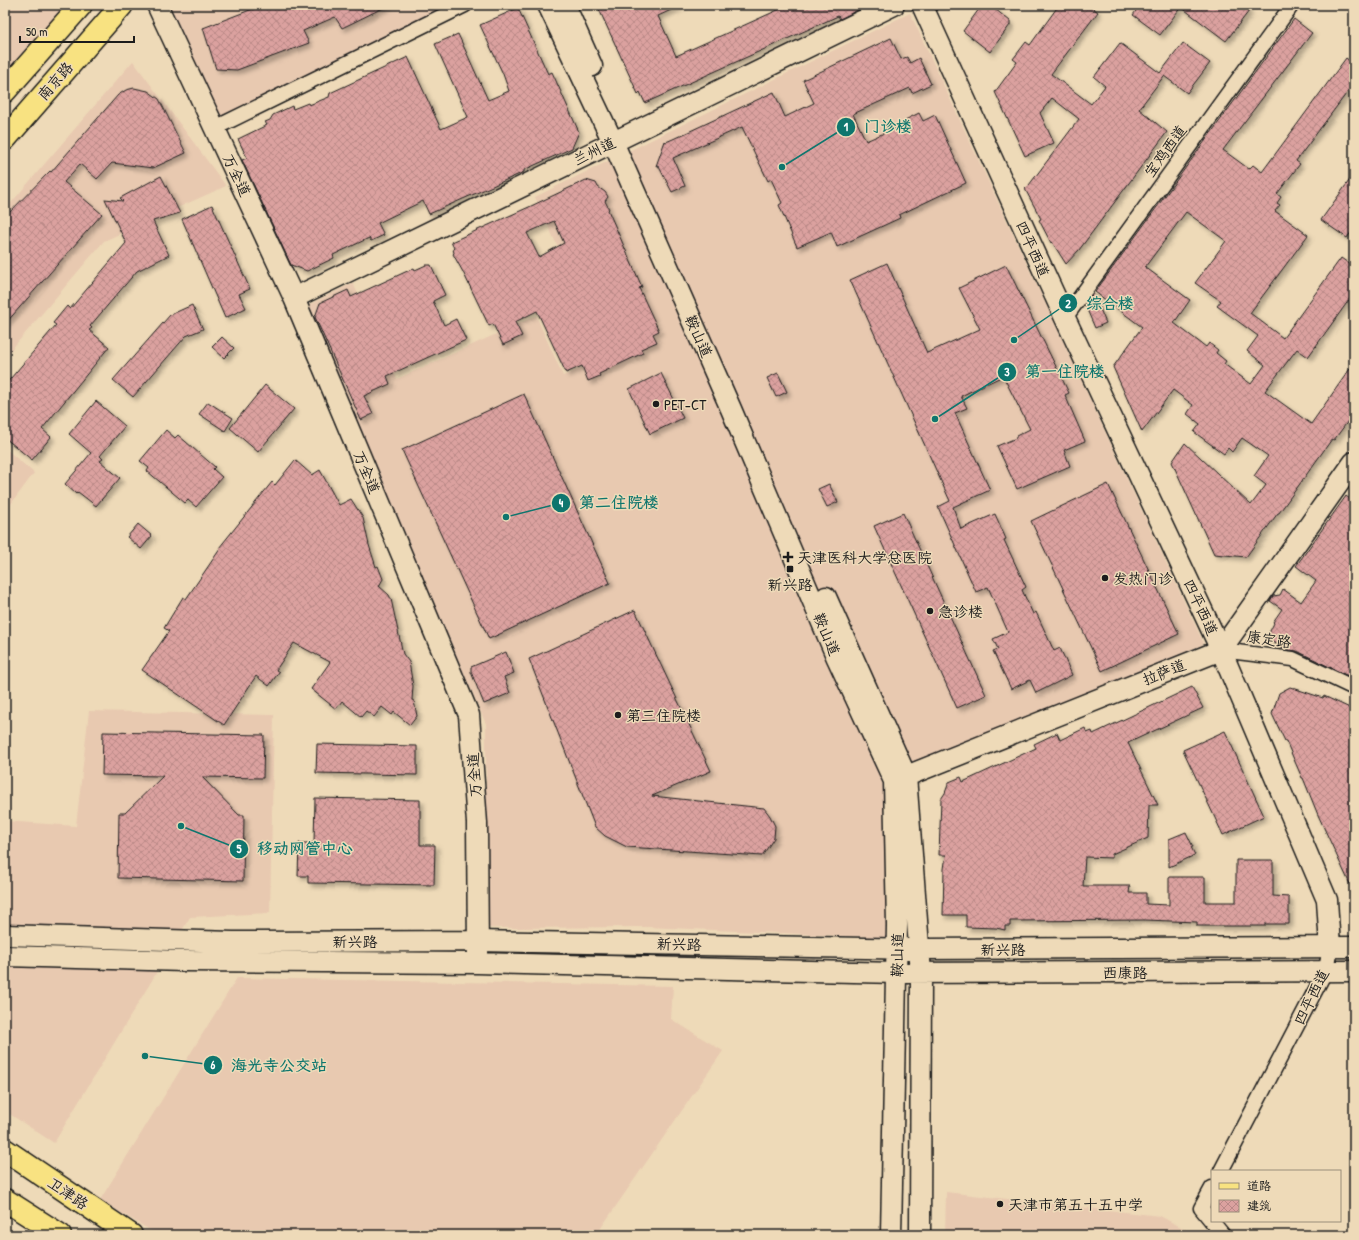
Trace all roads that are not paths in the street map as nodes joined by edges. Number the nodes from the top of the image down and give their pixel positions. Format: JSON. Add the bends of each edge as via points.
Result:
{"nodes":[{"id":1,"x":81,"y":5,"type":"edge"},
{"id":2,"x":122,"y":5,"type":"edge"},
{"id":3,"x":157,"y":5,"type":"edge"},
{"id":4,"x":466,"y":5,"type":"edge"},
{"id":5,"x":548,"y":5,"type":"edge"},
{"id":6,"x":565,"y":5,"type":"edge"},
{"id":7,"x":894,"y":5,"type":"edge"},
{"id":8,"x":922,"y":5,"type":"edge"},
{"id":9,"x":1292,"y":5,"type":"edge"},
{"id":10,"x":5,"y":91,"type":"edge"},
{"id":11,"x":215,"y":128,"type":"junction"},
{"id":12,"x":5,"y":139,"type":"edge"},
{"id":13,"x":618,"y":139,"type":"junction"},
{"id":14,"x":294,"y":298,"type":"junction"},
{"id":15,"x":1065,"y":318,"type":"junction"},
{"id":16,"x":1354,"y":462,"type":"edge"},
{"id":17,"x":1221,"y":650,"type":"junction"},
{"id":18,"x":1354,"y":688,"type":"edge"},
{"id":19,"x":900,"y":778,"type":"junction"},
{"id":20,"x":5,"y":935,"type":"edge"},
{"id":21,"x":478,"y":941,"type":"junction"},
{"id":22,"x":1330,"y":947,"type":"junction"},
{"id":23,"x":1354,"y":947,"type":"edge"},
{"id":24,"x":897,"y":948,"type":"junction"},
{"id":25,"x":920,"y":949,"type":"junction"},
{"id":26,"x":5,"y":956,"type":"edge"},
{"id":27,"x":477,"y":963,"type":"junction"},
{"id":28,"x":1326,"y":970,"type":"junction"},
{"id":29,"x":1354,"y":971,"type":"edge"},
{"id":30,"x":897,"y":973,"type":"junction"},
{"id":31,"x":922,"y":973,"type":"junction"},
{"id":32,"x":5,"y":1150,"type":"edge"},
{"id":33,"x":1222,"y":1170,"type":"edge"},
{"id":34,"x":1211,"y":1190,"type":"edge"},
{"id":35,"x":5,"y":1200,"type":"edge"},
{"id":36,"x":1211,"y":1220,"type":"edge"},
{"id":37,"x":1212,"y":1222,"type":"edge"},
{"id":38,"x":51,"y":1233,"type":"edge"},
{"id":39,"x":131,"y":1235,"type":"edge"},
{"id":40,"x":891,"y":1235,"type":"edge"},
{"id":41,"x":920,"y":1235,"type":"edge"},
{"id":42,"x":1223,"y":1235,"type":"edge"}],
"edges":[{"from":1,"to":10,"type":"main road","name":"南京路"},
{"from":2,"to":12,"type":"main road","name":"南京路"},
{"from":3,"to":11,"type":"main road","name":"万全道"},
{"from":4,"to":11,"type":"street"},
{"from":5,"to":13,"type":"main road","name":"鞍山道"},
{"from":6,"to":13,"type":"main road","name":"鞍山道"},
{"from":7,"to":13,"type":"main road","name":"兰州道"},
{"from":8,"to":15,"type":"main road","name":"四平西道"},
{"from":9,"to":15,"type":"street","name":"宝鸡西道"},
{"from":11,"to":14,"type":"main road","name":"万全道"},
{"from":13,"to":14,"type":"main road","name":"兰州道"},
{"from":13,"to":19,"type":"main road","name":"鞍山道","via":[[837,658]]},
{"from":14,"to":21,"type":"main road","name":"万全道","via":[[469,715],[477,823]]},
{"from":15,"to":17,"type":"main road","name":"四平西道"},
{"from":16,"to":17,"type":"main road"},
{"from":17,"to":18,"type":"street","name":"康定路","via":[[1293,659]]},
{"from":17,"to":19,"type":"main road","name":"拉萨道"},
{"from":17,"to":22,"type":"main road","name":"四平西道","via":[[1327,900]]},
{"from":19,"to":24,"type":"main road","name":"鞍山道"},
{"from":19,"to":25,"type":"main road","name":"鞍山道"},
{"from":20,"to":21,"type":"main road","name":"新兴路","via":[[233,942]]},
{"from":21,"to":24,"type":"main road","name":"新兴路"},
{"from":21,"to":27,"type":"main road","name":"万全道"},
{"from":22,"to":23,"type":"main road","name":"新兴路"},
{"from":22,"to":25,"type":"main road","name":"新兴路"},
{"from":22,"to":28,"type":"street","name":"四平西道"},
{"from":24,"to":25,"type":"main road","name":"新兴路"},
{"from":24,"to":30,"type":"main road","name":"鞍山道"},
{"from":25,"to":31,"type":"main road","name":"鞍山道"},
{"from":26,"to":27,"type":"main road","name":"西康路","via":[[212,962]]},
{"from":27,"to":30,"type":"main road","name":"西康路"},
{"from":28,"to":29,"type":"main road","name":"西康路"},
{"from":28,"to":31,"type":"main road","name":"西康路"},
{"from":28,"to":33,"type":"street","name":"四平西道"},
{"from":30,"to":31,"type":"main road","name":"西康路"},
{"from":30,"to":40,"type":"main road","name":"鞍山道"},
{"from":31,"to":41,"type":"main road","name":"鞍山道"},
{"from":32,"to":39,"type":"main road","name":"卫津路"},
{"from":34,"to":36,"type":"street","via":[[1201,1208]]},
{"from":35,"to":38,"type":"main road"},
{"from":37,"to":42,"type":"street"}]}
